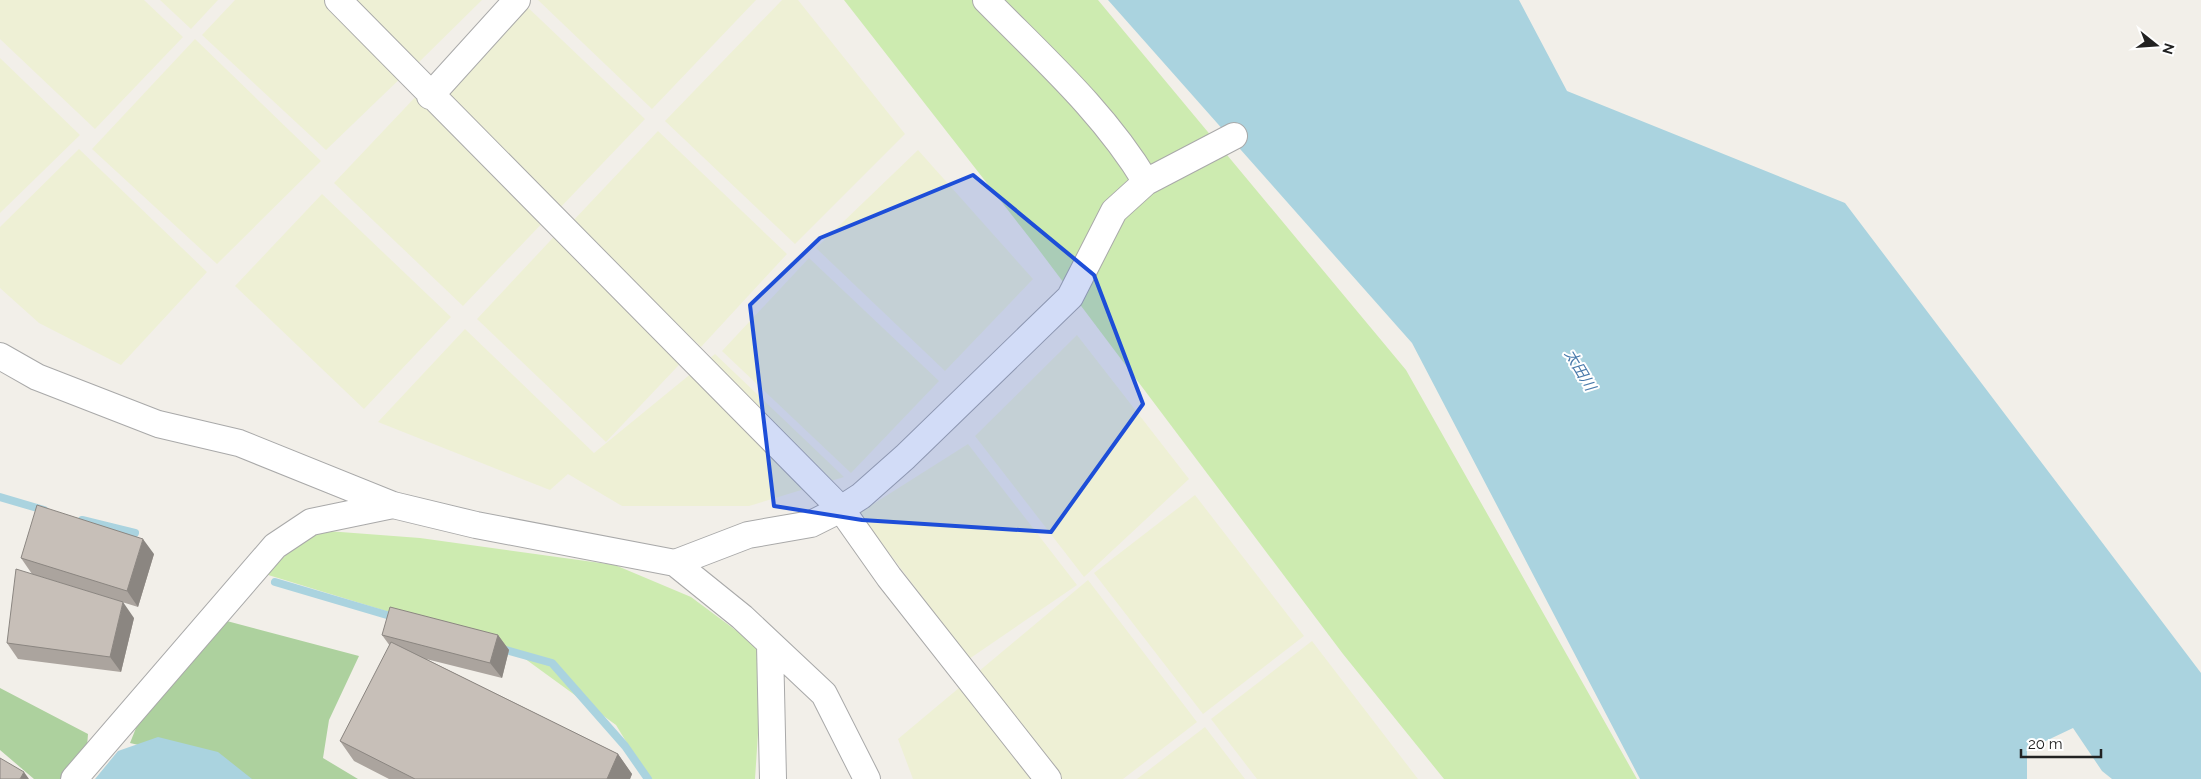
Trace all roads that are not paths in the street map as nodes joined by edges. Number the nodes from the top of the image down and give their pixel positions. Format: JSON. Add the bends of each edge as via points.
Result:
{"nodes":[{"id":1,"x":338,"y":0,"type":"edge"},
{"id":2,"x":517,"y":0,"type":"edge"},
{"id":3,"x":986,"y":0,"type":"edge"},
{"id":4,"x":430,"y":96,"type":"junction"},
{"id":5,"x":1234,"y":136,"type":"dead end"},
{"id":6,"x":1146,"y":182,"type":"junction"},
{"id":7,"x":0,"y":356,"type":"edge"},
{"id":8,"x":393,"y":504,"type":"junction"},
{"id":9,"x":841,"y":509,"type":"junction"},
{"id":10,"x":675,"y":564,"type":"junction"},
{"id":11,"x":770,"y":645,"type":"junction"},
{"id":12,"x":74,"y":779,"type":"edge"},
{"id":13,"x":773,"y":779,"type":"edge"},
{"id":14,"x":867,"y":779,"type":"edge"},
{"id":15,"x":1048,"y":779,"type":"edge"}],
"edges":[{"from":1,"to":4,"type":"street"},
{"from":2,"to":4,"type":"street"},
{"from":3,"to":6,"type":"street","via":[[1083,97],[1127,150]]},
{"from":4,"to":9,"type":"street"},
{"from":5,"to":6,"type":"street"},
{"from":6,"to":9,"type":"street","via":[[1114,211],[1070,297],[905,457],[861,496]]},
{"from":7,"to":8,"type":"street","via":[[37,377],[158,424],[240,443]]},
{"from":8,"to":10,"type":"street","via":[[476,525]]},
{"from":8,"to":12,"type":"street","via":[[311,522],[275,546]]},
{"from":9,"to":10,"type":"street","via":[[811,524],[748,535]]},
{"from":9,"to":15,"type":"street","via":[[889,577]]},
{"from":10,"to":11,"type":"street","via":[[742,617]]},
{"from":11,"to":13,"type":"street"},
{"from":11,"to":14,"type":"street","via":[[824,694]]}]}
